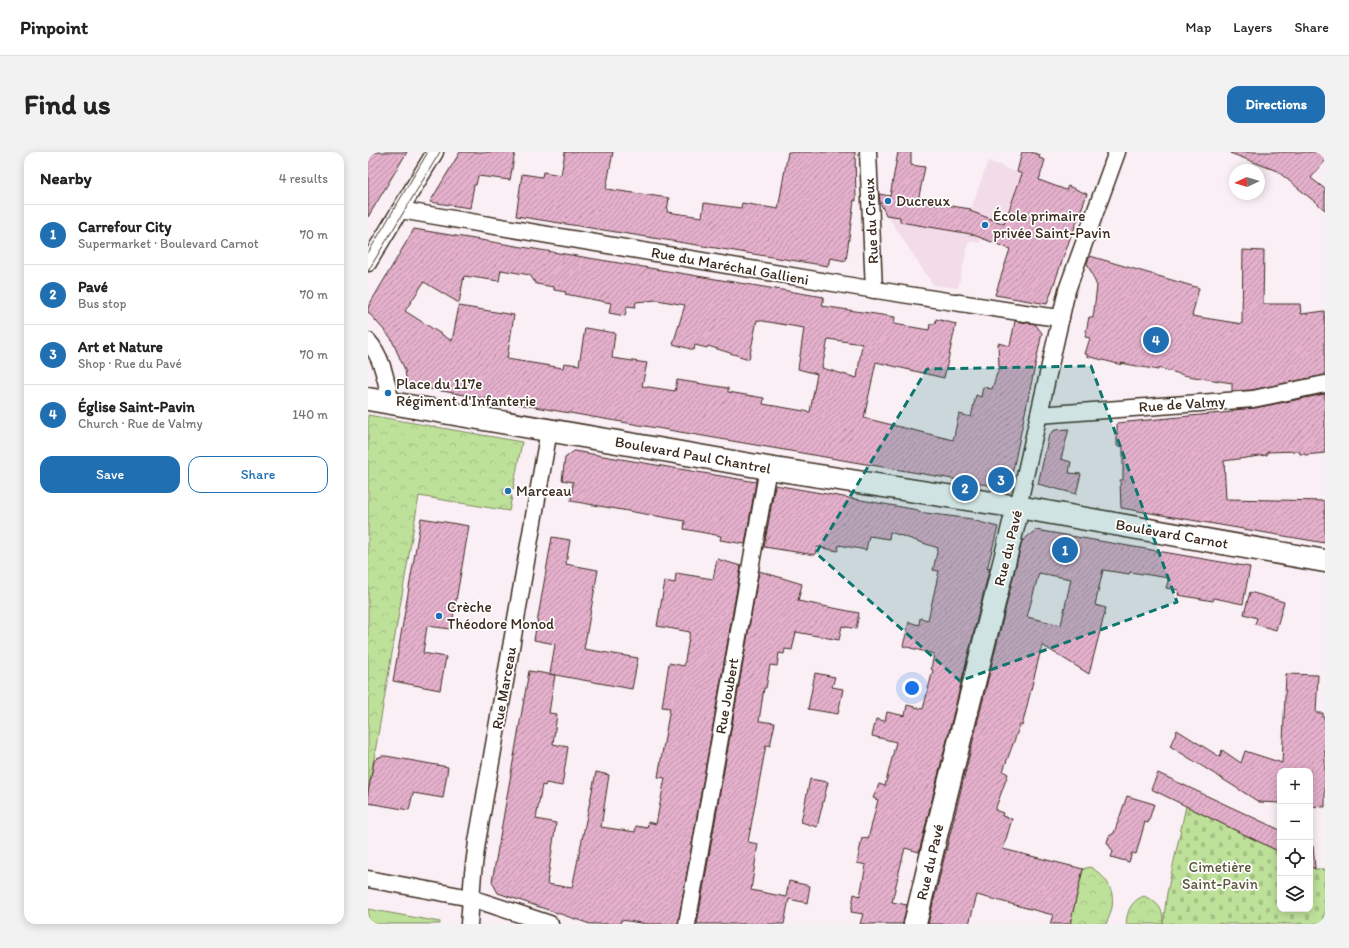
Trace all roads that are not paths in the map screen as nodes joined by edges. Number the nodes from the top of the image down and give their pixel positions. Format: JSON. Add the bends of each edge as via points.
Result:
{"nodes":[{"id":1,"x":435,"y":152,"type":"edge"},
{"id":2,"x":868,"y":152,"type":"edge"},
{"id":3,"x":1117,"y":152,"type":"edge"},
{"id":4,"x":400,"y":210,"type":"junction"},
{"id":5,"x":368,"y":263,"type":"edge"},
{"id":6,"x":874,"y":290,"type":"junction"},
{"id":7,"x":1061,"y":318,"type":"junction"},
{"id":8,"x":368,"y":341,"type":"edge"},
{"id":9,"x":1325,"y":384,"type":"edge"},
{"id":10,"x":368,"y":399,"type":"edge"},
{"id":11,"x":392,"y":403,"type":"junction"},
{"id":12,"x":1039,"y":415,"type":"junction"},
{"id":13,"x":549,"y":430,"type":"junction"},
{"id":14,"x":768,"y":468,"type":"junction"},
{"id":15,"x":1018,"y":507,"type":"junction"},
{"id":16,"x":1325,"y":561,"type":"edge"},
{"id":17,"x":368,"y":879,"type":"edge"},
{"id":18,"x":471,"y":898,"type":"junction"},
{"id":19,"x":469,"y":924,"type":"edge"},
{"id":20,"x":550,"y":924,"type":"edge"},
{"id":21,"x":687,"y":924,"type":"edge"},
{"id":22,"x":915,"y":924,"type":"edge"}],
"edges":[{"from":1,"to":4,"type":"street"},
{"from":2,"to":6,"type":"street","name":"Rue du Creux"},
{"from":3,"to":7,"type":"street","name":"Rue du Pavé","via":[[1067,290]]},
{"from":4,"to":5,"type":"street"},
{"from":4,"to":6,"type":"street","name":"Rue du Maréchal Gallieni"},
{"from":6,"to":7,"type":"street","name":"Rue du Maréchal Gallieni"},
{"from":7,"to":12,"type":"street","name":"Rue du Pavé"},
{"from":8,"to":11,"type":"street","via":[[380,360]]},
{"from":9,"to":12,"type":"street","name":"Rue de Valmy","via":[[1252,399]]},
{"from":10,"to":11,"type":"street","name":"Boulevard Paul Chantrel"},
{"from":11,"to":13,"type":"street","name":"Boulevard Paul Chantrel"},
{"from":12,"to":15,"type":"street","name":"Rue du Pavé"},
{"from":13,"to":14,"type":"street","name":"Boulevard Paul Chantrel"},
{"from":13,"to":18,"type":"street","name":"Rue Marceau","via":[[477,842]]},
{"from":14,"to":15,"type":"street","name":"Boulevard Paul Chantrel"},
{"from":14,"to":21,"type":"street","name":"Rue Joubert"},
{"from":15,"to":16,"type":"street","name":"Boulevard Carnot"},
{"from":15,"to":22,"type":"street","name":"Rue du Pavé"},
{"from":17,"to":18,"type":"street"},
{"from":18,"to":19,"type":"street","name":"Rue Marceau"},
{"from":18,"to":20,"type":"street"}]}
